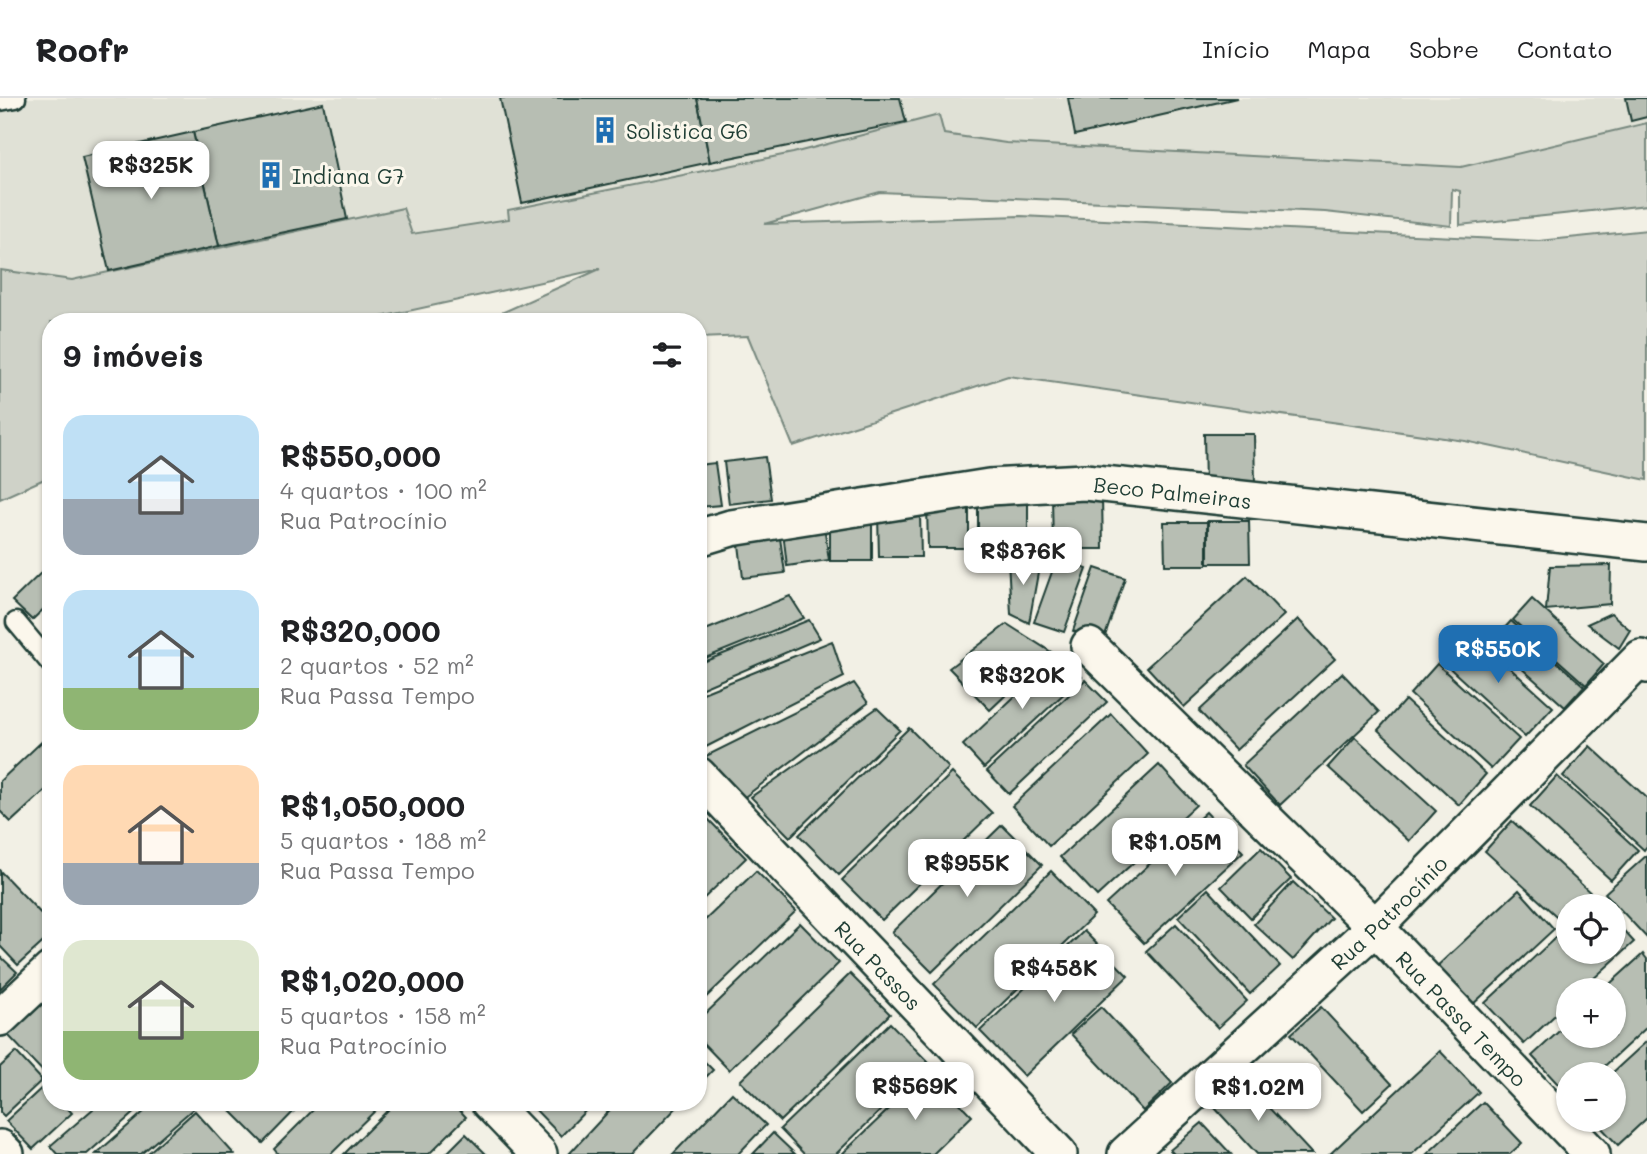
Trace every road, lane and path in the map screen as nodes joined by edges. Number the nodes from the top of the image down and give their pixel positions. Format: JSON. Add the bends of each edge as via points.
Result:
{"nodes":[{"id":1,"x":16,"y":98,"type":"edge"},
{"id":2,"x":0,"y":101,"type":"edge"},
{"id":3,"x":707,"y":535,"type":"edge"},
{"id":4,"x":1647,"y":542,"type":"edge"},
{"id":5,"x":16,"y":622,"type":"dead end"},
{"id":6,"x":1089,"y":646,"type":"dead end"},
{"id":7,"x":42,"y":653,"type":"edge"},
{"id":8,"x":1644,"y":662,"type":"edge"},
{"id":9,"x":707,"y":784,"type":"edge"},
{"id":10,"x":1376,"y":927,"type":"junction"},
{"id":11,"x":42,"y":978,"type":"edge"},
{"id":12,"x":0,"y":1018,"type":"edge"},
{"id":13,"x":498,"y":1111,"type":"edge"},
{"id":14,"x":0,"y":1148,"type":"edge"},
{"id":15,"x":6,"y":1154,"type":"edge"},
{"id":16,"x":539,"y":1154,"type":"edge"},
{"id":17,"x":1059,"y":1154,"type":"edge"},
{"id":18,"x":1125,"y":1154,"type":"edge"},
{"id":19,"x":1592,"y":1154,"type":"edge"}],
"edges":[{"from":1,"to":2,"type":"lane"},
{"from":3,"to":4,"type":"street","name":"Beco Palmeiras","via":[[989,487],[1085,482]]},
{"from":5,"to":7,"type":"lane"},
{"from":6,"to":10,"type":"street","name":"Rua Passa Tempo"},
{"from":8,"to":10,"type":"street","name":"Rua Patrocínio"},
{"from":9,"to":17,"type":"street","name":"Rua Passos"},
{"from":10,"to":18,"type":"street","name":"Rua Patrocínio"},
{"from":10,"to":19,"type":"street","name":"Rua Passa Tempo"},
{"from":11,"to":12,"type":"street"},
{"from":13,"to":16,"type":"street"},
{"from":14,"to":15,"type":"street"}]}
